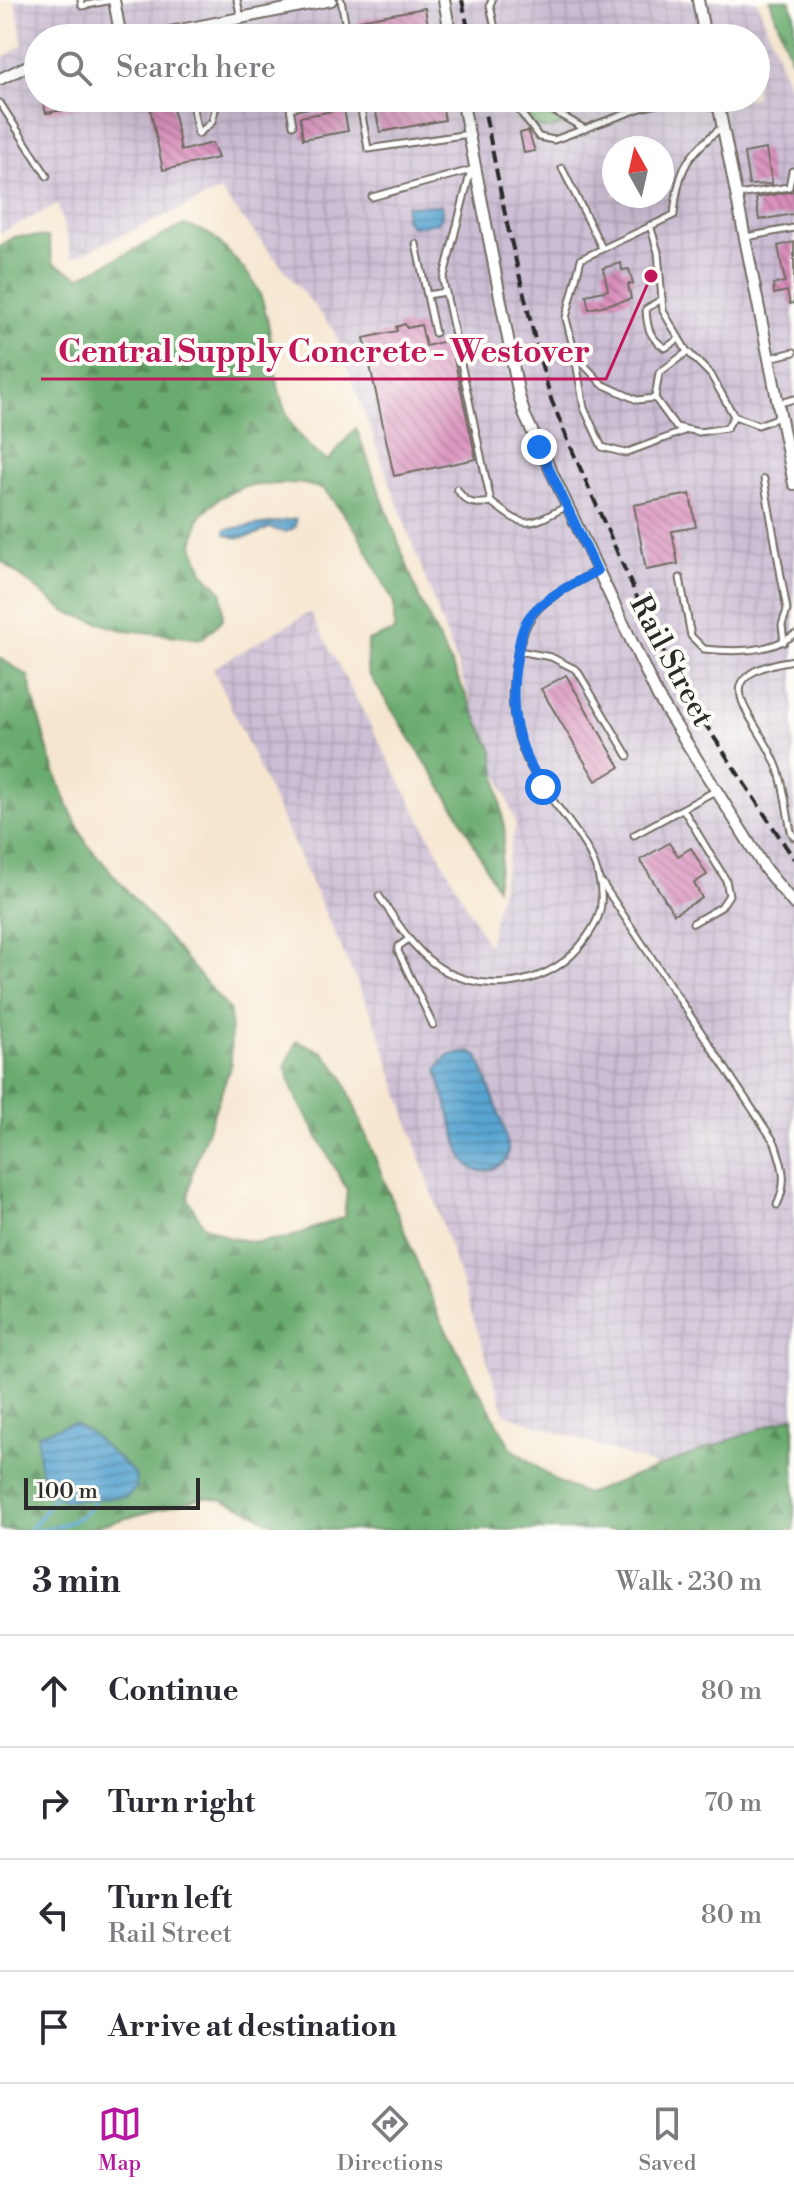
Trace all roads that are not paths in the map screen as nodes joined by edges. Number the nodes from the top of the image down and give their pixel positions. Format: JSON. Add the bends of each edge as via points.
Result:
{"nodes":[{"id":1,"x":81,"y":0,"type":"edge"},
{"id":2,"x":113,"y":0,"type":"edge"},
{"id":3,"x":237,"y":0,"type":"edge"},
{"id":4,"x":331,"y":0,"type":"edge"},
{"id":5,"x":341,"y":0,"type":"edge"},
{"id":6,"x":444,"y":0,"type":"edge"},
{"id":7,"x":492,"y":0,"type":"edge"},
{"id":8,"x":698,"y":0,"type":"edge"},
{"id":9,"x":283,"y":5,"type":"edge"},
{"id":10,"x":241,"y":18,"type":"junction"},
{"id":11,"x":225,"y":21,"type":"junction"},
{"id":12,"x":118,"y":24,"type":"edge"},
{"id":13,"x":214,"y":24,"type":"edge"},
{"id":14,"x":225,"y":24,"type":"edge"},
{"id":15,"x":345,"y":24,"type":"edge"},
{"id":16,"x":448,"y":24,"type":"edge"},
{"id":17,"x":494,"y":24,"type":"edge"},
{"id":18,"x":702,"y":24,"type":"edge"},
{"id":19,"x":24,"y":68,"type":"edge"},
{"id":20,"x":0,"y":79,"type":"edge"},
{"id":21,"x":0,"y":103,"type":"edge"},
{"id":22,"x":194,"y":112,"type":"edge"},
{"id":23,"x":214,"y":112,"type":"edge"},
{"id":24,"x":291,"y":112,"type":"edge"},
{"id":25,"x":361,"y":112,"type":"edge"},
{"id":26,"x":465,"y":112,"type":"edge"},
{"id":27,"x":520,"y":112,"type":"edge"},
{"id":28,"x":555,"y":112,"type":"edge"},
{"id":29,"x":631,"y":112,"type":"edge"},
{"id":30,"x":720,"y":112,"type":"edge"},
{"id":31,"x":293,"y":125,"type":"dead end"},
{"id":32,"x":723,"y":127,"type":"junction"},
{"id":33,"x":585,"y":129,"type":"junction"},
{"id":34,"x":469,"y":134,"type":"junction"},
{"id":35,"x":562,"y":168,"type":"dead end"},
{"id":36,"x":474,"y":169,"type":"junction"},
{"id":37,"x":792,"y":171,"type":"edge"},
{"id":38,"x":47,"y":176,"type":"dead end"},
{"id":39,"x":737,"y":195,"type":"junction"},
{"id":40,"x":372,"y":197,"type":"dead end"},
{"id":41,"x":650,"y":225,"type":"junction"},
{"id":42,"x":794,"y":228,"type":"edge"},
{"id":43,"x":745,"y":237,"type":"junction"},
{"id":44,"x":416,"y":244,"type":"dead end"},
{"id":45,"x":602,"y":248,"type":"junction"},
{"id":46,"x":446,"y":292,"type":"junction"},
{"id":47,"x":427,"y":295,"type":"junction"},
{"id":48,"x":662,"y":299,"type":"junction"},
{"id":49,"x":435,"y":333,"type":"dead end"},
{"id":50,"x":679,"y":339,"type":"junction"},
{"id":51,"x":687,"y":352,"type":"junction"},
{"id":52,"x":794,"y":352,"type":"edge"},
{"id":53,"x":575,"y":355,"type":"junction"},
{"id":54,"x":769,"y":358,"type":"junction"},
{"id":55,"x":655,"y":398,"type":"junction"},
{"id":56,"x":794,"y":399,"type":"edge"},
{"id":57,"x":778,"y":403,"type":"junction"},
{"id":58,"x":734,"y":416,"type":"junction"},
{"id":59,"x":781,"y":417,"type":"junction"},
{"id":60,"x":687,"y":430,"type":"junction"},
{"id":61,"x":764,"y":479,"type":"dead end"},
{"id":62,"x":794,"y":484,"type":"edge"},
{"id":63,"x":457,"y":489,"type":"dead end"},
{"id":64,"x":491,"y":502,"type":"junction"},
{"id":65,"x":567,"y":506,"type":"junction"},
{"id":66,"x":597,"y":571,"type":"junction"},
{"id":67,"x":680,"y":578,"type":"dead end"},
{"id":68,"x":794,"y":635,"type":"edge"},
{"id":69,"x":784,"y":642,"type":"junction"},
{"id":70,"x":518,"y":651,"type":"junction"},
{"id":71,"x":794,"y":660,"type":"edge"},
{"id":72,"x":628,"y":756,"type":"dead end"},
{"id":73,"x":716,"y":790,"type":"junction"},
{"id":74,"x":683,"y":809,"type":"junction"},
{"id":75,"x":634,"y":835,"type":"dead end"},
{"id":76,"x":794,"y":837,"type":"edge"},
{"id":77,"x":601,"y":882,"type":"junction"},
{"id":78,"x":379,"y":896,"type":"dead end"},
{"id":79,"x":794,"y":904,"type":"edge"},
{"id":80,"x":693,"y":923,"type":"dead end"},
{"id":81,"x":409,"y":939,"type":"junction"},
{"id":82,"x":433,"y":1025,"type":"dead end"},
{"id":83,"x":777,"y":1205,"type":"dead end"}],
"edges":[{"from":1,"to":2,"type":"lane","via":[[82,6]]},
{"from":2,"to":12,"type":"street"},
{"from":3,"to":10,"type":"lane"},
{"from":4,"to":9,"type":"street"},
{"from":5,"to":15,"type":"lane"},
{"from":6,"to":16,"type":"street"},
{"from":7,"to":17,"type":"lane"},
{"from":8,"to":18,"type":"street"},
{"from":9,"to":10,"type":"street"},
{"from":10,"to":11,"type":"street"},
{"from":11,"to":13,"type":"street"},
{"from":11,"to":14,"type":"lane"},
{"from":19,"to":20,"type":"street"},
{"from":21,"to":38,"type":"lane"},
{"from":22,"to":23,"type":"lane","via":[[198,134]]},
{"from":24,"to":31,"type":"lane"},
{"from":25,"to":34,"type":"lane","via":[[368,149]]},
{"from":26,"to":34,"type":"street","name":"Rail Street"},
{"from":27,"to":33,"type":"lane","via":[[539,137],[554,140]]},
{"from":28,"to":33,"type":"lane"},
{"from":29,"to":33,"type":"lane"},
{"from":30,"to":32,"type":"street"},
{"from":32,"to":39,"type":"street"},
{"from":32,"to":41,"type":"lane","via":[[695,149],[677,185],[674,215]]},
{"from":34,"to":36,"type":"street","name":"Rail Street"},
{"from":35,"to":45,"type":"lane"},
{"from":36,"to":40,"type":"lane"},
{"from":36,"to":46,"type":"lane","via":[[443,280]]},
{"from":36,"to":65,"type":"street","name":"Rail Street","via":[[519,396]]},
{"from":37,"to":39,"type":"lane","via":[[789,187]]},
{"from":39,"to":43,"type":"street"},
{"from":41,"to":45,"type":"lane"},
{"from":41,"to":48,"type":"lane"},
{"from":42,"to":43,"type":"lane"},
{"from":43,"to":54,"type":"street"},
{"from":44,"to":47,"type":"lane"},
{"from":45,"to":53,"type":"lane","via":[[581,259],[566,318]]},
{"from":46,"to":47,"type":"lane"},
{"from":46,"to":64,"type":"lane"},
{"from":47,"to":49,"type":"lane"},
{"from":48,"to":50,"type":"lane"},
{"from":48,"to":50,"type":"lane","via":[[646,309],[647,328],[665,348]]},
{"from":50,"to":51,"type":"lane"},
{"from":51,"to":55,"type":"lane","via":[[659,373]]},
{"from":51,"to":58,"type":"lane","via":[[711,375]]},
{"from":52,"to":54,"type":"lane"},
{"from":53,"to":55,"type":"lane","via":[[602,384],[637,400]]},
{"from":53,"to":60,"type":"lane","via":[[584,408],[602,447],[625,453]]},
{"from":54,"to":57,"type":"street"},
{"from":55,"to":60,"type":"lane","via":[[676,427]]},
{"from":56,"to":57,"type":"lane"},
{"from":57,"to":59,"type":"street"},
{"from":58,"to":59,"type":"lane","via":[[758,425]]},
{"from":58,"to":60,"type":"lane","via":[[727,428]]},
{"from":59,"to":62,"type":"street"},
{"from":61,"to":69,"type":"lane","via":[[787,610]]},
{"from":63,"to":64,"type":"lane","via":[[469,504]]},
{"from":64,"to":65,"type":"lane","via":[[515,520],[533,524]]},
{"from":65,"to":66,"type":"street","name":"Rail Street"},
{"from":66,"to":70,"type":"lane","via":[[530,616]]},
{"from":66,"to":73,"type":"street","name":"Rail Street","via":[[658,697]]},
{"from":67,"to":69,"type":"lane","via":[[691,636],[704,649],[739,653]]},
{"from":68,"to":69,"type":"lane"},
{"from":70,"to":72,"type":"lane","via":[[551,657],[577,670]]},
{"from":70,"to":77,"type":"lane","via":[[512,707],[518,736],[528,763],[583,843]]},
{"from":71,"to":76,"type":"lane","via":[[752,672],[741,688],[745,713],[776,763]]},
{"from":73,"to":74,"type":"lane"},
{"from":73,"to":79,"type":"street","name":"Rail Street"},
{"from":74,"to":75,"type":"lane"},
{"from":74,"to":80,"type":"lane","via":[[726,880],[729,895],[721,907]]},
{"from":77,"to":81,"type":"lane","via":[[595,926],[566,960],[520,982],[472,980],[448,972]]},
{"from":77,"to":83,"type":"lane","via":[[775,1143],[784,1170]]},
{"from":78,"to":81,"type":"lane"},
{"from":81,"to":82,"type":"lane","via":[[398,951]]}]}
